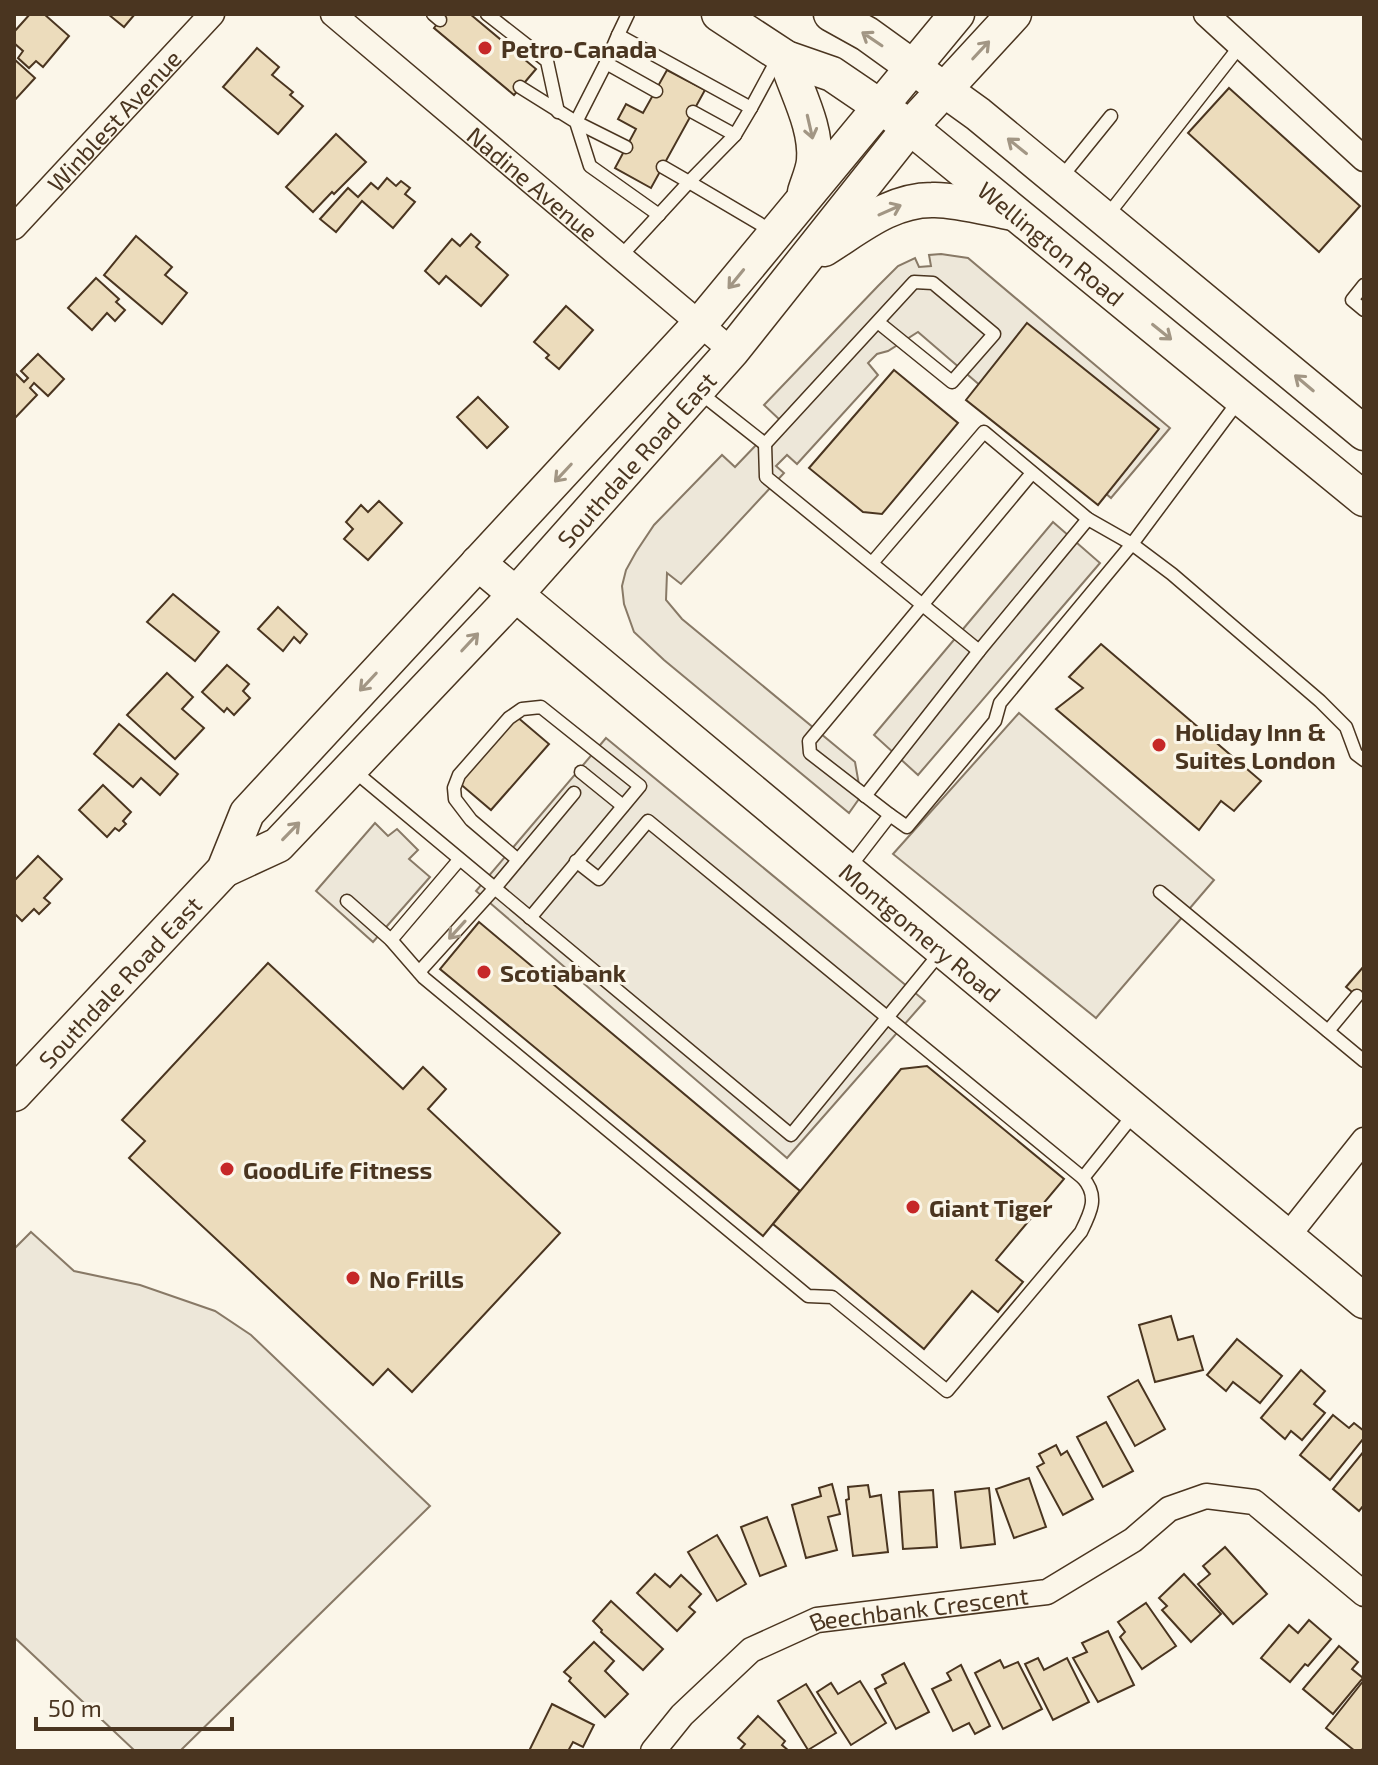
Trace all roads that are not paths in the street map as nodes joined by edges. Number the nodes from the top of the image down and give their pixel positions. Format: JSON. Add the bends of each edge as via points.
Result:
{"nodes":[{"id":1,"x":212,"y":14,"type":"edge"},
{"id":2,"x":333,"y":14,"type":"edge"},
{"id":3,"x":487,"y":14,"type":"edge"},
{"id":4,"x":628,"y":14,"type":"edge"},
{"id":5,"x":719,"y":14,"type":"edge"},
{"id":6,"x":831,"y":14,"type":"edge"},
{"id":7,"x":957,"y":14,"type":"edge"},
{"id":8,"x":1014,"y":14,"type":"edge"},
{"id":9,"x":1206,"y":14,"type":"edge"},
{"id":10,"x":618,"y":35,"type":"junction"},
{"id":11,"x":1240,"y":46,"type":"junction"},
{"id":12,"x":783,"y":56,"type":"junction"},
{"id":13,"x":606,"y":63,"type":"junction"},
{"id":14,"x":912,"y":66,"type":"junction"},
{"id":15,"x":520,"y":87,"type":"dead end"},
{"id":16,"x":943,"y":90,"type":"junction"},
{"id":17,"x":656,"y":91,"type":"dead end"},
{"id":18,"x":878,"y":107,"type":"junction"},
{"id":19,"x":751,"y":108,"type":"junction"},
{"id":20,"x":558,"y":112,"type":"junction"},
{"id":21,"x":693,"y":112,"type":"dead end"},
{"id":22,"x":1111,"y":116,"type":"dead end"},
{"id":23,"x":576,"y":122,"type":"junction"},
{"id":24,"x":910,"y":127,"type":"junction"},
{"id":25,"x":735,"y":135,"type":"junction"},
{"id":26,"x":626,"y":147,"type":"dead end"},
{"id":27,"x":1364,"y":159,"type":"edge"},
{"id":28,"x":663,"y":167,"type":"dead end"},
{"id":29,"x":1059,"y":181,"type":"junction"},
{"id":30,"x":689,"y":182,"type":"junction"},
{"id":31,"x":803,"y":197,"type":"junction"},
{"id":32,"x":1014,"y":213,"type":"junction"},
{"id":33,"x":659,"y":215,"type":"junction"},
{"id":34,"x":1105,"y":218,"type":"junction"},
{"id":35,"x":14,"y":227,"type":"edge"},
{"id":36,"x":775,"y":232,"type":"junction"},
{"id":37,"x":620,"y":257,"type":"junction"},
{"id":38,"x":800,"y":265,"type":"junction"},
{"id":39,"x":1364,"y":285,"type":"edge"},
{"id":40,"x":1364,"y":310,"type":"edge"},
{"id":41,"x":879,"y":323,"type":"junction"},
{"id":42,"x":699,"y":324,"type":"junction"},
{"id":43,"x":732,"y":351,"type":"junction"},
{"id":44,"x":696,"y":390,"type":"junction"},
{"id":45,"x":1242,"y":397,"type":"junction"},
{"id":46,"x":1364,"y":433,"type":"edge"},
{"id":47,"x":765,"y":444,"type":"junction"},
{"id":48,"x":1032,"y":473,"type":"junction"},
{"id":49,"x":1364,"y":499,"type":"edge"},
{"id":50,"x":1088,"y":519,"type":"junction"},
{"id":51,"x":1132,"y":544,"type":"junction"},
{"id":52,"x":478,"y":563,"type":"junction"},
{"id":53,"x":872,"y":563,"type":"junction"},
{"id":54,"x":516,"y":594,"type":"junction"},
{"id":55,"x":923,"y":605,"type":"junction"},
{"id":56,"x":979,"y":651,"type":"junction"},
{"id":57,"x":1364,"y":760,"type":"edge"},
{"id":58,"x":351,"y":768,"type":"junction"},
{"id":59,"x":581,"y":772,"type":"dead end"},
{"id":60,"x":574,"y":793,"type":"dead end"},
{"id":61,"x":865,"y":796,"type":"junction"},
{"id":62,"x":623,"y":806,"type":"junction"},
{"id":63,"x":890,"y":815,"type":"junction"},
{"id":64,"x":459,"y":860,"type":"junction"},
{"id":65,"x":518,"y":860,"type":"junction"},
{"id":66,"x":576,"y":861,"type":"junction"},
{"id":67,"x":224,"y":870,"type":"junction"},
{"id":68,"x":847,"y":871,"type":"junction"},
{"id":69,"x":494,"y":889,"type":"junction"},
{"id":70,"x":1160,"y":892,"type":"dead end"},
{"id":71,"x":347,"y":901,"type":"dead end"},
{"id":72,"x":530,"y":918,"type":"junction"},
{"id":73,"x":391,"y":940,"type":"junction"},
{"id":74,"x":942,"y":950,"type":"junction"},
{"id":75,"x":419,"y":972,"type":"junction"},
{"id":76,"x":1357,"y":996,"type":"dead end"},
{"id":77,"x":888,"y":1017,"type":"junction"},
{"id":78,"x":1328,"y":1031,"type":"junction"},
{"id":79,"x":1363,"y":1058,"type":"edge"},
{"id":80,"x":14,"y":1094,"type":"edge"},
{"id":81,"x":1136,"y":1112,"type":"junction"},
{"id":82,"x":1364,"y":1140,"type":"edge"},
{"id":83,"x":1083,"y":1178,"type":"junction"},
{"id":84,"x":1287,"y":1237,"type":"junction"},
{"id":85,"x":1364,"y":1301,"type":"edge"},
{"id":86,"x":1364,"y":1594,"type":"edge"},
{"id":87,"x":653,"y":1751,"type":"edge"}],
"edges":[{"from":1,"to":35,"type":"street","name":"Winblest Avenue"},
{"from":2,"to":37,"type":"street","name":"Nadine Avenue"},
{"from":3,"to":20,"type":"lane","via":[[547,61]]},
{"from":4,"to":10,"type":"lane"},
{"from":5,"to":12,"type":"main road","name":"Wellington Road"},
{"from":14,"to":6,"type":"main road","one_way":true},
{"from":7,"to":14,"type":"main road","name":"Southdale Road East"},
{"from":16,"to":8,"type":"main road","name":"Southdale Road East","one_way":true},
{"from":9,"to":11,"type":"street"},
{"from":10,"to":13,"type":"lane"},
{"from":10,"to":19,"type":"lane"},
{"from":11,"to":27,"type":"street"},
{"from":11,"to":34,"type":"lane"},
{"from":12,"to":18,"type":"main road","name":"Wellington Road","via":[[832,74]]},
{"from":12,"to":19,"type":"lane"},
{"from":12,"to":31,"type":"main road","one_way":true,"via":[[807,114],[814,149]]},
{"from":13,"to":17,"type":"lane"},
{"from":13,"to":23,"type":"lane"},
{"from":14,"to":16,"type":"main road"},
{"from":14,"to":18,"type":"main road","name":"Southdale Road East"},
{"from":15,"to":20,"type":"lane"},
{"from":16,"to":24,"type":"main road","name":"Southdale Road East"},
{"from":29,"to":16,"type":"main road","one_way":true},
{"from":18,"to":24,"type":"main road","name":"Wellington Road"},
{"from":18,"to":31,"type":"main road","name":"Southdale Road East"},
{"from":19,"to":25,"type":"lane"},
{"from":20,"to":23,"type":"lane"},
{"from":21,"to":25,"type":"lane"},
{"from":22,"to":29,"type":"lane"},
{"from":23,"to":26,"type":"lane"},
{"from":23,"to":33,"type":"lane","via":[[590,166]]},
{"from":24,"to":32,"type":"main road","name":"Wellington Road"},
{"from":24,"to":38,"type":"main road","name":"Southdale Road East"},
{"from":25,"to":30,"type":"lane"},
{"from":28,"to":30,"type":"lane"},
{"from":29,"to":34,"type":"main road"},
{"from":30,"to":33,"type":"lane"},
{"from":30,"to":36,"type":"lane"},
{"from":31,"to":36,"type":"main road","name":"Southdale Road East"},
{"from":38,"to":32,"type":"main road","one_way":true,"via":[[892,207],[934,200]]},
{"from":32,"to":45,"type":"main road","name":"Wellington Road","one_way":true},
{"from":33,"to":37,"type":"lane"},
{"from":46,"to":34,"type":"main road","one_way":true},
{"from":36,"to":42,"type":"main road","name":"Southdale Road East","one_way":true},
{"from":37,"to":42,"type":"street","name":"Nadine Avenue"},
{"from":38,"to":43,"type":"main road","name":"Southdale Road East"},
{"from":39,"to":40,"type":"lane","via":[[1352,300]]},
{"from":41,"to":41,"type":"lane","via":[[914,282],[933,283],[994,334],[952,382]]},
{"from":41,"to":47,"type":"lane"},
{"from":42,"to":43,"type":"street","name":"Nadine Avenue"},
{"from":42,"to":52,"type":"main road","name":"Southdale Road East","one_way":true},
{"from":43,"to":44,"type":"main road","name":"Southdale Road East"},
{"from":44,"to":47,"type":"lane"},
{"from":44,"to":54,"type":"main road","name":"Southdale Road East"},
{"from":45,"to":49,"type":"main road","name":"Wellington Road"},
{"from":45,"to":51,"type":"lane"},
{"from":47,"to":53,"type":"lane","via":[[766,477]]},
{"from":48,"to":50,"type":"lane"},
{"from":48,"to":53,"type":"lane","via":[[984,432]]},
{"from":48,"to":55,"type":"lane"},
{"from":50,"to":51,"type":"lane"},
{"from":50,"to":56,"type":"lane"},
{"from":51,"to":57,"type":"lane","via":[[1320,701],[1346,727],[1356,754]]},
{"from":51,"to":63,"type":"lane","via":[[1000,703],[995,721],[907,827]]},
{"from":52,"to":54,"type":"main road","name":"Montgomery Road"},
{"from":52,"to":67,"type":"main road","name":"Southdale Road East","one_way":true,"via":[[247,813]]},
{"from":53,"to":55,"type":"lane"},
{"from":58,"to":54,"type":"main road","name":"Southdale Road East","one_way":true},
{"from":54,"to":68,"type":"main road","name":"Montgomery Road"},
{"from":55,"to":56,"type":"lane"},
{"from":55,"to":61,"type":"lane","via":[[809,741],[810,753]]},
{"from":56,"to":61,"type":"lane"},
{"from":58,"to":64,"type":"lane"},
{"from":67,"to":58,"type":"main road","name":"Southdale Road East","one_way":true,"via":[[278,845]]},
{"from":59,"to":62,"type":"lane"},
{"from":60,"to":65,"type":"lane"},
{"from":61,"to":63,"type":"lane"},
{"from":62,"to":65,"type":"lane","via":[[640,786],[541,707],[522,709],[459,775],[454,788],[455,799],[471,820]]},
{"from":62,"to":66,"type":"lane"},
{"from":63,"to":68,"type":"lane"},
{"from":64,"to":69,"type":"lane"},
{"from":64,"to":73,"type":"lane"},
{"from":65,"to":69,"type":"lane"},
{"from":66,"to":72,"type":"lane"},
{"from":66,"to":77,"type":"lane","via":[[599,879],[648,821]]},
{"from":67,"to":80,"type":"main road","name":"Southdale Road East"},
{"from":68,"to":74,"type":"main road","name":"Montgomery Road"},
{"from":69,"to":72,"type":"lane"},
{"from":69,"to":75,"type":"lane","one_way":true},
{"from":70,"to":78,"type":"lane"},
{"from":71,"to":73,"type":"lane"},
{"from":72,"to":77,"type":"lane","via":[[791,1135]]},
{"from":73,"to":75,"type":"lane"},
{"from":74,"to":77,"type":"lane"},
{"from":74,"to":81,"type":"main road","name":"Montgomery Road"},
{"from":75,"to":83,"type":"lane","via":[[808,1296],[832,1297],[947,1391],[1081,1232],[1093,1203],[1093,1192]]},
{"from":76,"to":78,"type":"lane"},
{"from":77,"to":83,"type":"lane"},
{"from":78,"to":79,"type":"lane"},
{"from":81,"to":83,"type":"lane"},
{"from":81,"to":84,"type":"main road","name":"Montgomery Road"},
{"from":82,"to":84,"type":"street"},
{"from":84,"to":85,"type":"main road","name":"Montgomery Road"},
{"from":86,"to":87,"type":"street","name":"Beechbank Crescent","via":[[1254,1502],[1206,1496],[1169,1509],[1133,1540],[1047,1592],[817,1620],[751,1650],[682,1715]]}]}
